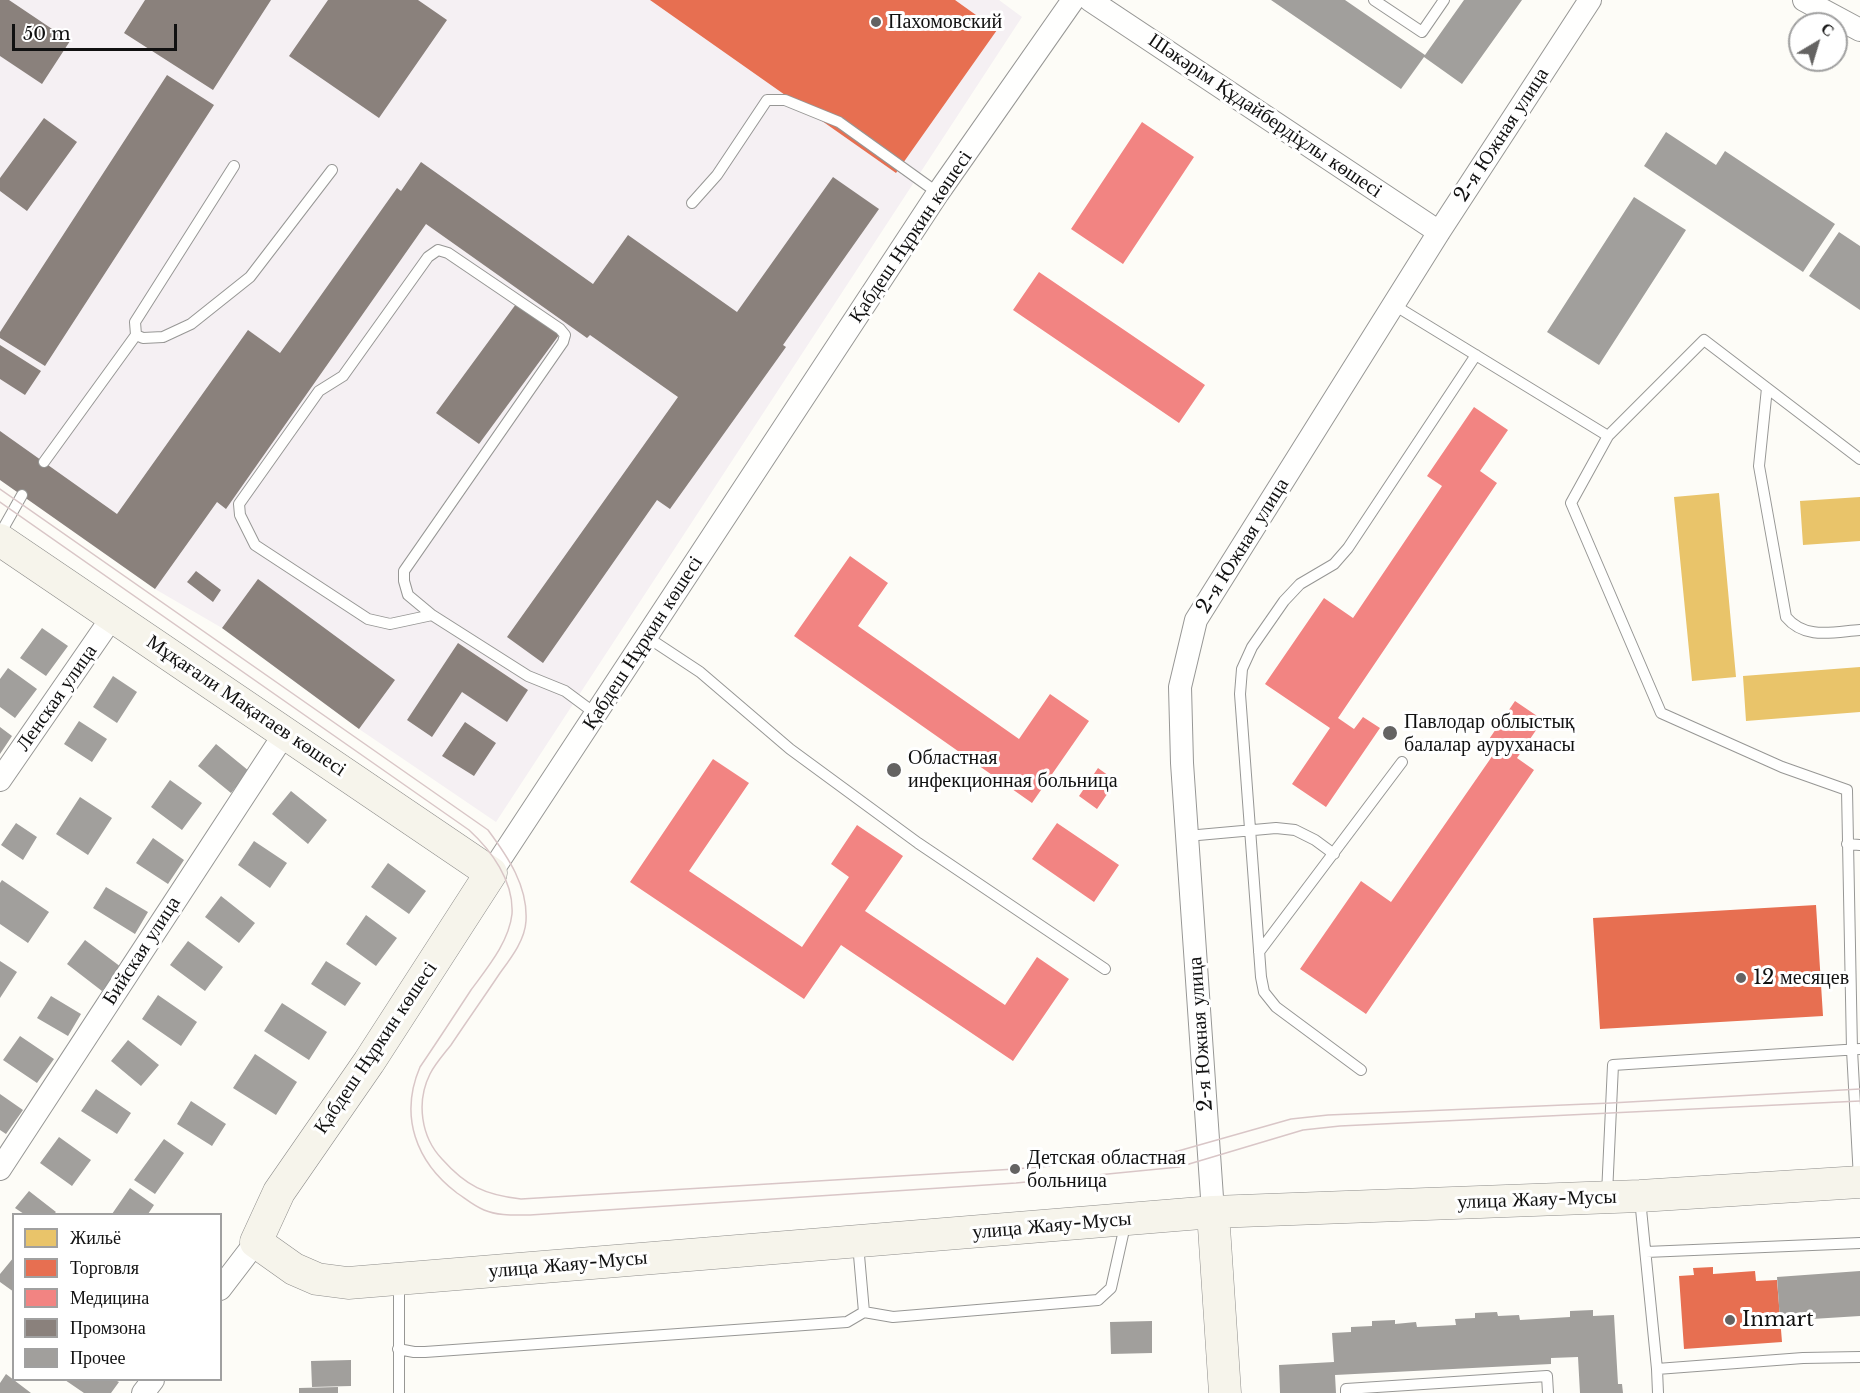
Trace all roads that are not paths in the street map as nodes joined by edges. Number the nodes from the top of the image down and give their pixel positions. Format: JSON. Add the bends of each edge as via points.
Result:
{"nodes":[{"id":1,"x":1073,"y":0,"type":"edge"},
{"id":2,"x":1090,"y":0,"type":"edge"},
{"id":3,"x":1374,"y":0,"type":"edge"},
{"id":4,"x":1444,"y":0,"type":"edge"},
{"id":5,"x":1590,"y":0,"type":"edge"},
{"id":6,"x":1804,"y":0,"type":"edge"},
{"id":7,"x":1829,"y":5,"type":"edge"},
{"id":8,"x":1860,"y":30,"type":"edge"},
{"id":9,"x":234,"y":166,"type":"dead end"},
{"id":10,"x":332,"y":170,"type":"dead end"},
{"id":11,"x":938,"y":194,"type":"junction"},
{"id":12,"x":692,"y":203,"type":"dead end"},
{"id":13,"x":1439,"y":232,"type":"junction"},
{"id":14,"x":1394,"y":305,"type":"junction"},
{"id":15,"x":136,"y":335,"type":"junction"},
{"id":16,"x":1476,"y":355,"type":"junction"},
{"id":17,"x":1767,"y":388,"type":"junction"},
{"id":18,"x":1608,"y":436,"type":"junction"},
{"id":19,"x":1860,"y":459,"type":"edge"},
{"id":20,"x":45,"y":462,"type":"dead end"},
{"id":21,"x":22,"y":495,"type":"dead end"},
{"id":22,"x":0,"y":534,"type":"edge"},
{"id":23,"x":0,"y":540,"type":"edge"},
{"id":24,"x":432,"y":615,"type":"junction"},
{"id":25,"x":113,"y":616,"type":"junction"},
{"id":26,"x":1860,"y":630,"type":"edge"},
{"id":27,"x":647,"y":637,"type":"junction"},
{"id":28,"x":596,"y":714,"type":"junction"},
{"id":29,"x":285,"y":733,"type":"junction"},
{"id":30,"x":1402,"y":762,"type":"dead end"},
{"id":31,"x":0,"y":780,"type":"edge"},
{"id":32,"x":1250,"y":830,"type":"junction"},
{"id":33,"x":1187,"y":836,"type":"junction"},
{"id":34,"x":1847,"y":844,"type":"junction"},
{"id":35,"x":1860,"y":845,"type":"edge"},
{"id":36,"x":1334,"y":854,"type":"junction"},
{"id":37,"x":491,"y":873,"type":"junction"},
{"id":38,"x":1259,"y":952,"type":"junction"},
{"id":39,"x":1105,"y":969,"type":"dead end"},
{"id":40,"x":1856,"y":1050,"type":"edge"},
{"id":41,"x":1361,"y":1070,"type":"dead end"},
{"id":42,"x":0,"y":1169,"type":"edge"},
{"id":43,"x":1860,"y":1182,"type":"edge"},
{"id":44,"x":1640,"y":1196,"type":"junction"},
{"id":45,"x":1606,"y":1197,"type":"junction"},
{"id":46,"x":1213,"y":1212,"type":"junction"},
{"id":47,"x":1126,"y":1219,"type":"junction"},
{"id":48,"x":858,"y":1241,"type":"junction"},
{"id":49,"x":256,"y":1242,"type":"junction"},
{"id":50,"x":1860,"y":1243,"type":"edge"},
{"id":51,"x":1646,"y":1252,"type":"junction"},
{"id":52,"x":399,"y":1279,"type":"junction"},
{"id":53,"x":222,"y":1286,"type":"edge"},
{"id":54,"x":864,"y":1312,"type":"junction"},
{"id":55,"x":398,"y":1349,"type":"junction"},
{"id":56,"x":1860,"y":1357,"type":"edge"},
{"id":57,"x":1656,"y":1369,"type":"junction"},
{"id":58,"x":152,"y":1381,"type":"edge"},
{"id":59,"x":143,"y":1393,"type":"edge"},
{"id":60,"x":399,"y":1393,"type":"edge"},
{"id":61,"x":1225,"y":1393,"type":"edge"},
{"id":62,"x":1346,"y":1393,"type":"edge"},
{"id":63,"x":1548,"y":1393,"type":"edge"},
{"id":64,"x":1658,"y":1393,"type":"edge"}],
"edges":[{"from":1,"to":11,"type":"street","name":"Қабдеш Нұркин көшесі"},
{"from":2,"to":13,"type":"street","name":"Шәкәрім Құдайбердіұлы көшесі"},
{"from":3,"to":4,"type":"lane","via":[[1422,32]]},
{"from":5,"to":13,"type":"street","name":"2-я Южная улица"},
{"from":6,"to":7,"type":"street"},
{"from":7,"to":8,"type":"street"},
{"from":9,"to":15,"type":"lane","via":[[135,322]]},
{"from":10,"to":15,"type":"lane","via":[[250,277],[191,324],[163,337]]},
{"from":11,"to":12,"type":"lane","via":[[839,122],[785,100],[766,100],[717,175]]},
{"from":11,"to":27,"type":"street","name":"Қабдеш Нұркин көшесі"},
{"from":13,"to":14,"type":"street","name":"2-я Южная улица"},
{"from":14,"to":16,"type":"lane"},
{"from":14,"to":33,"type":"street","name":"2-я Южная улица","via":[[1196,620],[1180,687]]},
{"from":15,"to":20,"type":"lane"},
{"from":16,"to":18,"type":"lane"},
{"from":16,"to":32,"type":"lane","via":[[1348,548],[1334,564],[1300,584],[1252,647],[1242,669],[1240,694]]},
{"from":17,"to":18,"type":"lane","via":[[1704,340]]},
{"from":17,"to":19,"type":"lane"},
{"from":17,"to":26,"type":"lane","via":[[1759,466],[1786,617],[1809,633]]},
{"from":18,"to":34,"type":"lane","via":[[1571,503],[1661,713],[1782,767],[1847,790]]},
{"from":21,"to":22,"type":"lane"},
{"from":23,"to":25,"type":"main road","name":"Мұқағали Мақатаев көшесі"},
{"from":24,"to":24,"type":"lane","via":[[390,624],[368,620],[255,545],[240,515],[239,504],[319,391],[343,376],[428,257],[438,250],[448,253],[565,335],[404,571],[408,595]]},
{"from":24,"to":28,"type":"lane","via":[[528,676],[564,691]]},
{"from":25,"to":29,"type":"main road","name":"Мұқағали Мақатаев көшесі"},
{"from":25,"to":31,"type":"street","name":"Ленская улица"},
{"from":27,"to":28,"type":"street","name":"Қабдеш Нұркин көшесі"},
{"from":27,"to":39,"type":"lane","via":[[700,672],[790,749],[918,843]]},
{"from":28,"to":37,"type":"street","name":"Қабдеш Нұркин көшесі"},
{"from":29,"to":37,"type":"main road","name":"Мұқағали Мақатаев көшесі"},
{"from":29,"to":42,"type":"street","name":"Бийская улица"},
{"from":30,"to":36,"type":"lane"},
{"from":32,"to":33,"type":"lane"},
{"from":32,"to":36,"type":"lane","via":[[1295,830]]},
{"from":32,"to":38,"type":"lane"},
{"from":33,"to":46,"type":"street","name":"2-я Южная улица"},
{"from":34,"to":35,"type":"lane"},
{"from":34,"to":40,"type":"lane"},
{"from":36,"to":38,"type":"lane"},
{"from":37,"to":49,"type":"main road","name":"Қабдеш Нұркин көшесі","via":[[369,1062],[279,1192]]},
{"from":38,"to":41,"type":"lane","via":[[1264,992],[1276,1007]]},
{"from":40,"to":43,"type":"lane"},
{"from":40,"to":45,"type":"lane","via":[[1613,1065]]},
{"from":43,"to":44,"type":"main road","name":"улица Жаяу-Мусы"},
{"from":44,"to":45,"type":"main road","name":"улица Жаяу-Мусы"},
{"from":44,"to":51,"type":"lane"},
{"from":45,"to":46,"type":"main road","name":"улица Жаяу-Мусы"},
{"from":46,"to":47,"type":"main road","name":"улица Жаяу-Мусы"},
{"from":46,"to":61,"type":"main road"},
{"from":47,"to":48,"type":"main road","name":"улица Жаяу-Мусы"},
{"from":47,"to":54,"type":"lane","via":[[1111,1288],[1098,1300],[893,1317]]},
{"from":48,"to":52,"type":"main road","name":"улица Жаяу-Мусы"},
{"from":48,"to":54,"type":"lane"},
{"from":49,"to":52,"type":"main road","name":"улица Жаяу-Мусы","via":[[294,1269],[317,1279],[348,1283]]},
{"from":49,"to":53,"type":"street","name":"Қабдеш Нұркин көшесі"},
{"from":50,"to":51,"type":"lane"},
{"from":51,"to":57,"type":"lane"},
{"from":52,"to":55,"type":"lane"},
{"from":54,"to":55,"type":"lane","via":[[847,1322],[425,1352]]},
{"from":55,"to":60,"type":"lane"},
{"from":56,"to":57,"type":"lane"},
{"from":57,"to":64,"type":"lane"},
{"from":58,"to":59,"type":"street"},
{"from":62,"to":63,"type":"lane","via":[[1346,1389],[1547,1376]]}]}
